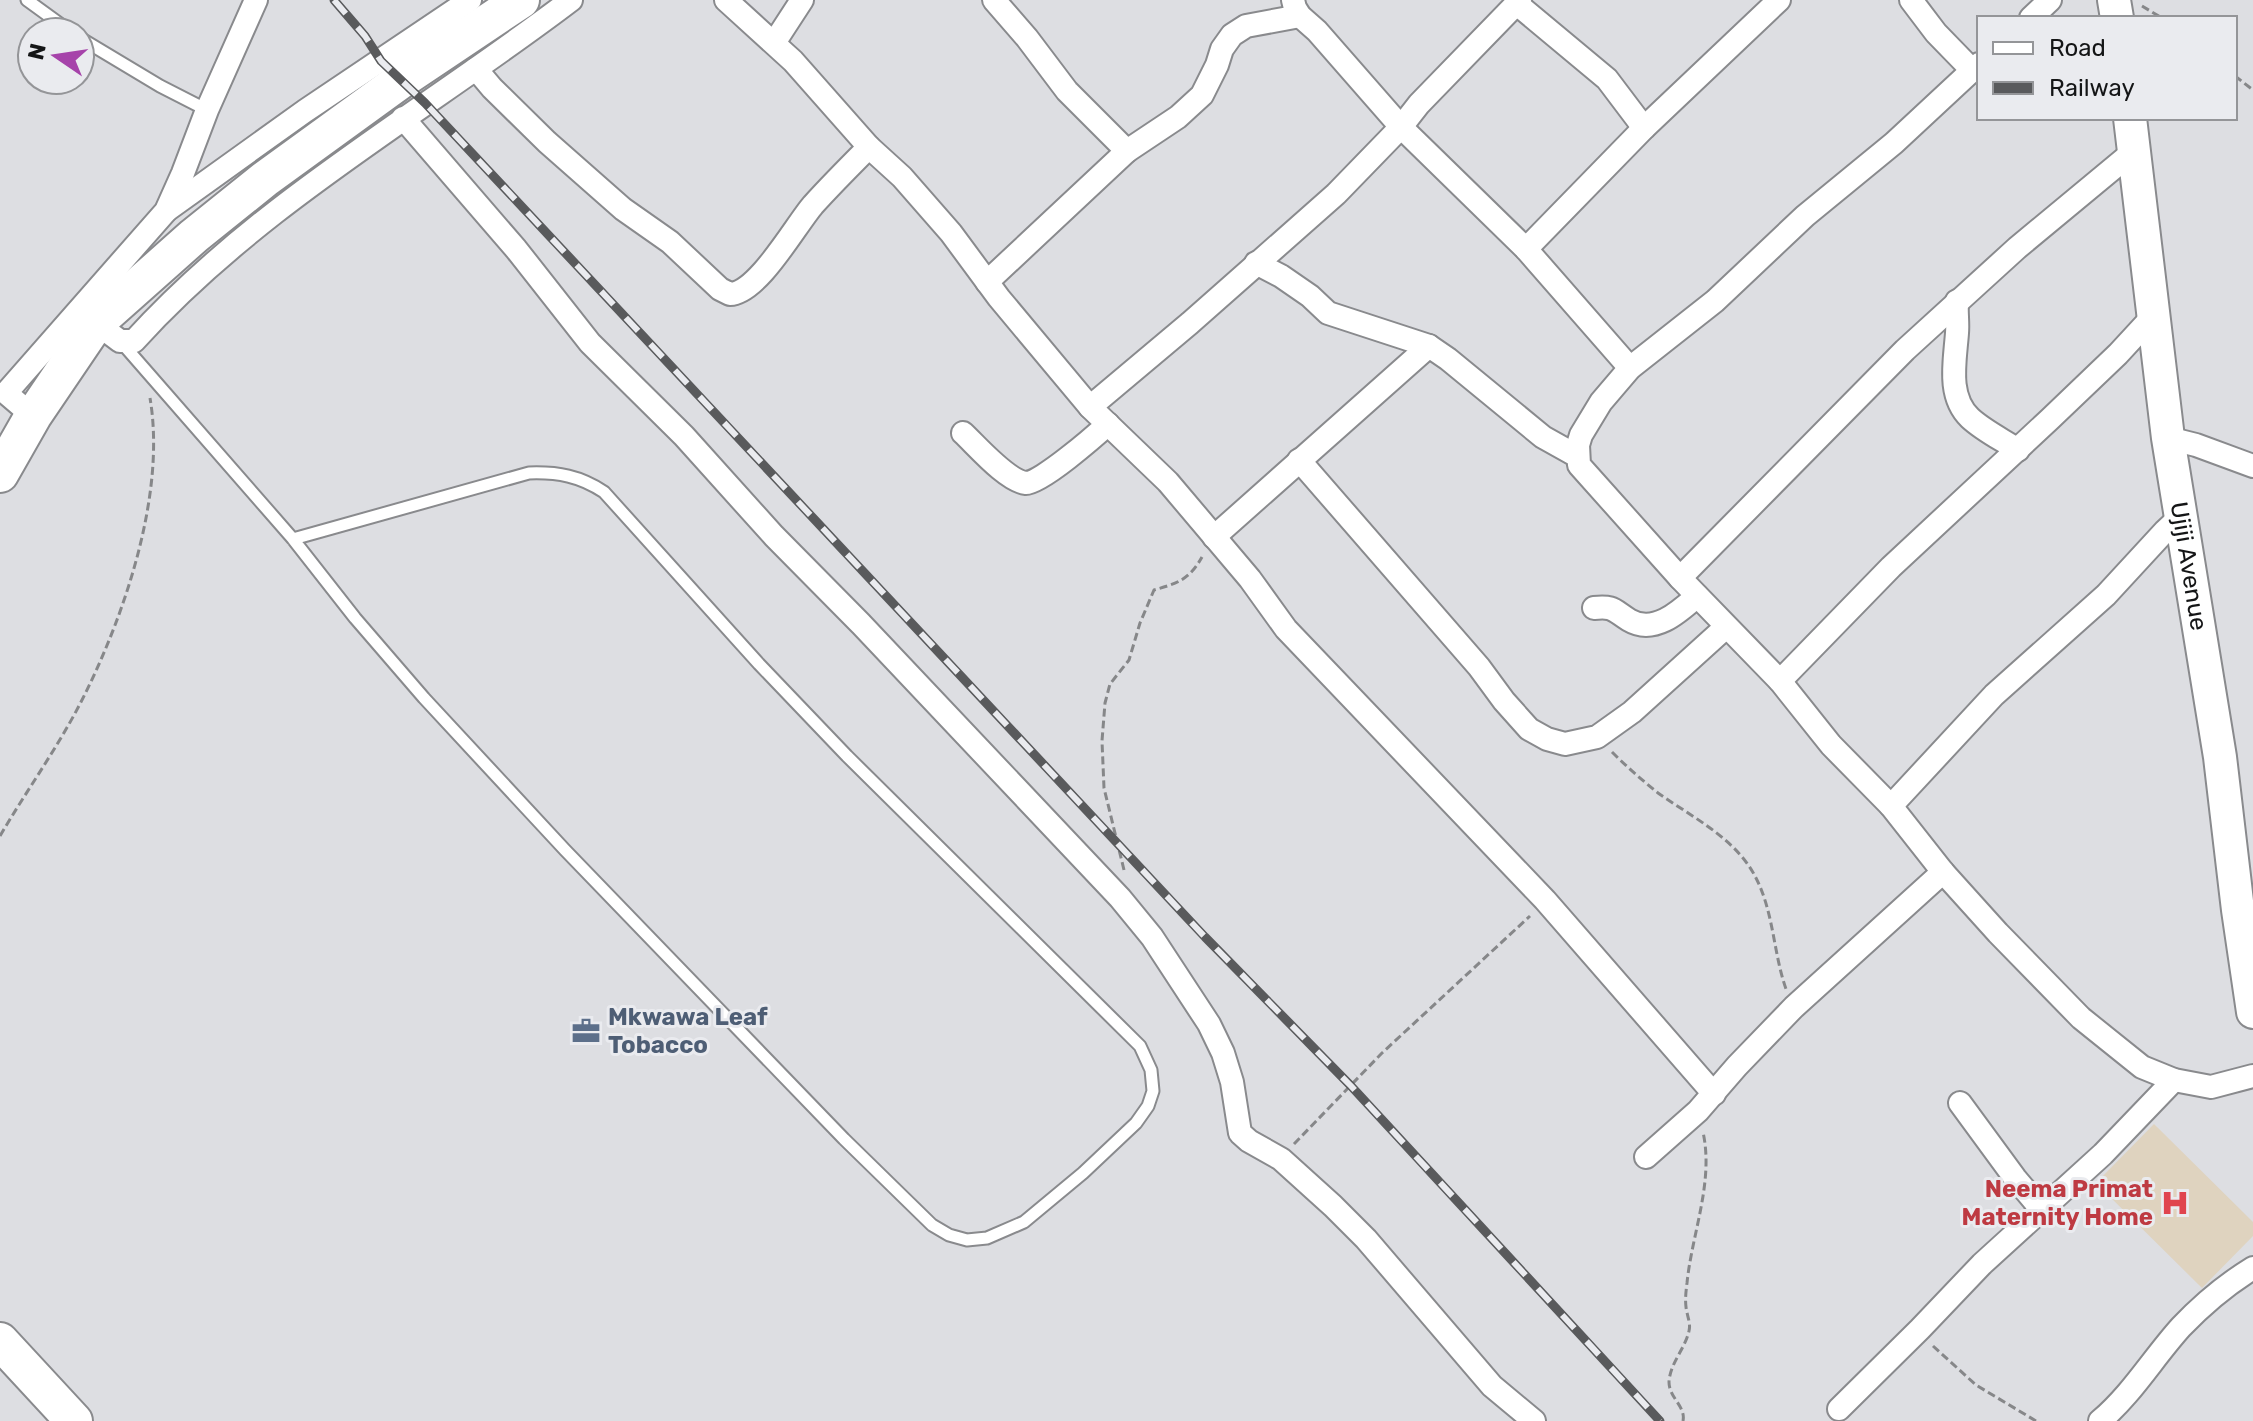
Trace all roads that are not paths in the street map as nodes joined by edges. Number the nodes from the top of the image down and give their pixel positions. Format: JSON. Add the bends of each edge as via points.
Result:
{"nodes":[{"id":1,"x":27,"y":0,"type":"edge"},
{"id":2,"x":256,"y":0,"type":"edge"},
{"id":3,"x":571,"y":0,"type":"edge"},
{"id":4,"x":726,"y":0,"type":"edge"},
{"id":5,"x":802,"y":0,"type":"edge"},
{"id":6,"x":994,"y":0,"type":"edge"},
{"id":7,"x":1911,"y":0,"type":"edge"},
{"id":8,"x":2050,"y":0,"type":"edge"},
{"id":9,"x":1518,"y":2,"type":"edge"},
{"id":10,"x":1770,"y":3,"type":"edge"},
{"id":11,"x":1297,"y":8,"type":"edge"},
{"id":12,"x":504,"y":12,"type":"edge"},
{"id":13,"x":49,"y":16,"type":"edge"},
{"id":14,"x":2033,"y":16,"type":"edge"},
{"id":15,"x":774,"y":43,"type":"junction"},
{"id":16,"x":96,"y":48,"type":"edge"},
{"id":17,"x":1976,"y":67,"type":"edge"},
{"id":18,"x":476,"y":69,"type":"junction"},
{"id":19,"x":207,"y":110,"type":"junction"},
{"id":20,"x":403,"y":118,"type":"junction"},
{"id":21,"x":2130,"y":120,"type":"edge"},
{"id":22,"x":1401,"y":127,"type":"junction"},
{"id":23,"x":1644,"y":128,"type":"junction"},
{"id":24,"x":869,"y":147,"type":"junction"},
{"id":25,"x":1127,"y":151,"type":"junction"},
{"id":26,"x":2134,"y":151,"type":"junction"},
{"id":27,"x":166,"y":211,"type":"junction"},
{"id":28,"x":1526,"y":249,"type":"junction"},
{"id":29,"x":1256,"y":263,"type":"junction"},
{"id":30,"x":987,"y":282,"type":"junction"},
{"id":31,"x":1957,"y":301,"type":"junction"},
{"id":32,"x":2154,"y":315,"type":"junction"},
{"id":33,"x":108,"y":332,"type":"junction"},
{"id":34,"x":1429,"y":346,"type":"junction"},
{"id":35,"x":1630,"y":368,"type":"junction"},
{"id":36,"x":3,"y":392,"type":"edge"},
{"id":37,"x":1090,"y":407,"type":"junction"},
{"id":38,"x":33,"y":416,"type":"junction"},
{"id":39,"x":1108,"y":424,"type":"junction"},
{"id":40,"x":963,"y":433,"type":"dead end"},
{"id":41,"x":2168,"y":438,"type":"junction"},
{"id":42,"x":2018,"y":450,"type":"junction"},
{"id":43,"x":1577,"y":456,"type":"junction"},
{"id":44,"x":1299,"y":460,"type":"junction"},
{"id":45,"x":2253,"y":466,"type":"edge"},
{"id":46,"x":0,"y":474,"type":"edge"},
{"id":47,"x":2180,"y":517,"type":"junction"},
{"id":48,"x":1214,"y":537,"type":"junction"},
{"id":49,"x":293,"y":539,"type":"junction"},
{"id":50,"x":1680,"y":578,"type":"junction"},
{"id":51,"x":1697,"y":596,"type":"junction"},
{"id":52,"x":1594,"y":608,"type":"dead end"},
{"id":53,"x":1726,"y":627,"type":"junction"},
{"id":54,"x":1780,"y":681,"type":"junction"},
{"id":55,"x":1891,"y":806,"type":"junction"},
{"id":56,"x":1943,"y":872,"type":"junction"},
{"id":57,"x":2253,"y":1012,"type":"edge"},
{"id":58,"x":2253,"y":1076,"type":"edge"},
{"id":59,"x":2174,"y":1080,"type":"junction"},
{"id":60,"x":1714,"y":1094,"type":"junction"},
{"id":61,"x":1960,"y":1103,"type":"dead end"},
{"id":62,"x":1646,"y":1157,"type":"dead end"},
{"id":63,"x":2041,"y":1209,"type":"junction"},
{"id":64,"x":2253,"y":1268,"type":"edge"},
{"id":65,"x":0,"y":1341,"type":"edge"},
{"id":66,"x":1839,"y":1409,"type":"dead end"},
{"id":67,"x":74,"y":1421,"type":"edge"},
{"id":68,"x":1534,"y":1421,"type":"edge"},
{"id":69,"x":2100,"y":1421,"type":"edge"}],
"edges":[{"from":1,"to":13,"type":"lane"},
{"from":2,"to":19,"type":"street"},
{"from":3,"to":12,"type":"street"},
{"from":4,"to":15,"type":"street"},
{"from":5,"to":15,"type":"street"},
{"from":6,"to":25,"type":"street","via":[[1067,91]]},
{"from":7,"to":17,"type":"street","via":[[1936,33]]},
{"from":8,"to":14,"type":"street"},
{"from":9,"to":22,"type":"street"},
{"from":9,"to":23,"type":"street","via":[[1607,79]]},
{"from":10,"to":23,"type":"street"},
{"from":11,"to":22,"type":"street"},
{"from":11,"to":25,"type":"street","via":[[1232,35],[1202,95]]},
{"from":12,"to":18,"type":"street"},
{"from":12,"to":27,"type":"street","via":[[305,111]]},
{"from":12,"to":33,"type":"main road","via":[[400,81],[194,236]]},
{"from":15,"to":24,"type":"street"},
{"from":16,"to":19,"type":"lane"},
{"from":17,"to":35,"type":"street","via":[[1715,301]]},
{"from":18,"to":20,"type":"street"},
{"from":18,"to":24,"type":"street","via":[[623,209],[730,294],[766,269],[810,209]]},
{"from":19,"to":27,"type":"street"},
{"from":20,"to":33,"type":"street","via":[[251,232],[134,341]]},
{"from":20,"to":68,"type":"street","via":[[590,343],[1120,898],[1209,1024],[1232,1082],[1240,1133],[1281,1159],[1366,1239],[1492,1386]]},
{"from":21,"to":26,"type":"main road","name":"Ujiji Avenue"},
{"from":22,"to":28,"type":"street"},
{"from":22,"to":29,"type":"street","via":[[1336,194]]},
{"from":23,"to":28,"type":"street"},
{"from":24,"to":30,"type":"street","via":[[951,233]]},
{"from":25,"to":30,"type":"street"},
{"from":26,"to":31,"type":"street"},
{"from":26,"to":32,"type":"main road","name":"Ujiji Avenue"},
{"from":27,"to":36,"type":"street"},
{"from":28,"to":35,"type":"street"},
{"from":29,"to":34,"type":"street","via":[[1328,313]]},
{"from":29,"to":37,"type":"street"},
{"from":30,"to":37,"type":"street"},
{"from":31,"to":42,"type":"street","via":[[1953,377],[1961,406]]},
{"from":31,"to":50,"type":"street"},
{"from":32,"to":41,"type":"main road","name":"Ujiji Avenue"},
{"from":32,"to":42,"type":"street"},
{"from":33,"to":38,"type":"main road"},
{"from":33,"to":49,"type":"lane"},
{"from":34,"to":43,"type":"street","via":[[1543,437]]},
{"from":34,"to":44,"type":"street"},
{"from":35,"to":43,"type":"street","via":[[1581,435]]},
{"from":36,"to":38,"type":"street"},
{"from":37,"to":39,"type":"street"},
{"from":38,"to":46,"type":"main road"},
{"from":39,"to":40,"type":"street","via":[[1063,462],[1025,483]]},
{"from":39,"to":48,"type":"street","via":[[1168,482]]},
{"from":41,"to":45,"type":"street"},
{"from":41,"to":47,"type":"main road","name":"Ujiji Avenue"},
{"from":42,"to":54,"type":"street","via":[[1891,567]]},
{"from":43,"to":50,"type":"street","via":[[1585,473]]},
{"from":44,"to":48,"type":"street"},
{"from":44,"to":53,"type":"street","via":[[1504,701],[1529,729],[1547,739],[1565,744],[1597,737]]},
{"from":47,"to":55,"type":"street","via":[[2106,595],[1994,695]]},
{"from":47,"to":57,"type":"main road","name":"Ujiji Avenue","via":[[2220,757]]},
{"from":48,"to":60,"type":"street","via":[[1295,638],[1545,900]]},
{"from":49,"to":49,"type":"lane","via":[[424,698],[565,850],[932,1225],[967,1240],[987,1238],[1024,1222],[1083,1173],[1148,1106],[1151,1070],[1140,1046],[858,767],[604,492],[572,475],[529,473]]},
{"from":50,"to":51,"type":"street"},
{"from":51,"to":52,"type":"street","via":[[1651,625],[1633,623],[1613,608]]},
{"from":51,"to":53,"type":"street"},
{"from":53,"to":54,"type":"street"},
{"from":54,"to":55,"type":"street","via":[[1831,745]]},
{"from":55,"to":56,"type":"street"},
{"from":56,"to":59,"type":"street","via":[[2081,1018],[2142,1067]]},
{"from":56,"to":60,"type":"street","via":[[1794,1007]]},
{"from":58,"to":59,"type":"street","via":[[2211,1087]]},
{"from":59,"to":63,"type":"street"},
{"from":60,"to":62,"type":"street"},
{"from":61,"to":63,"type":"street"},
{"from":63,"to":66,"type":"street"},
{"from":64,"to":69,"type":"street","via":[[2181,1327]]},
{"from":65,"to":67,"type":"main road"}]}
